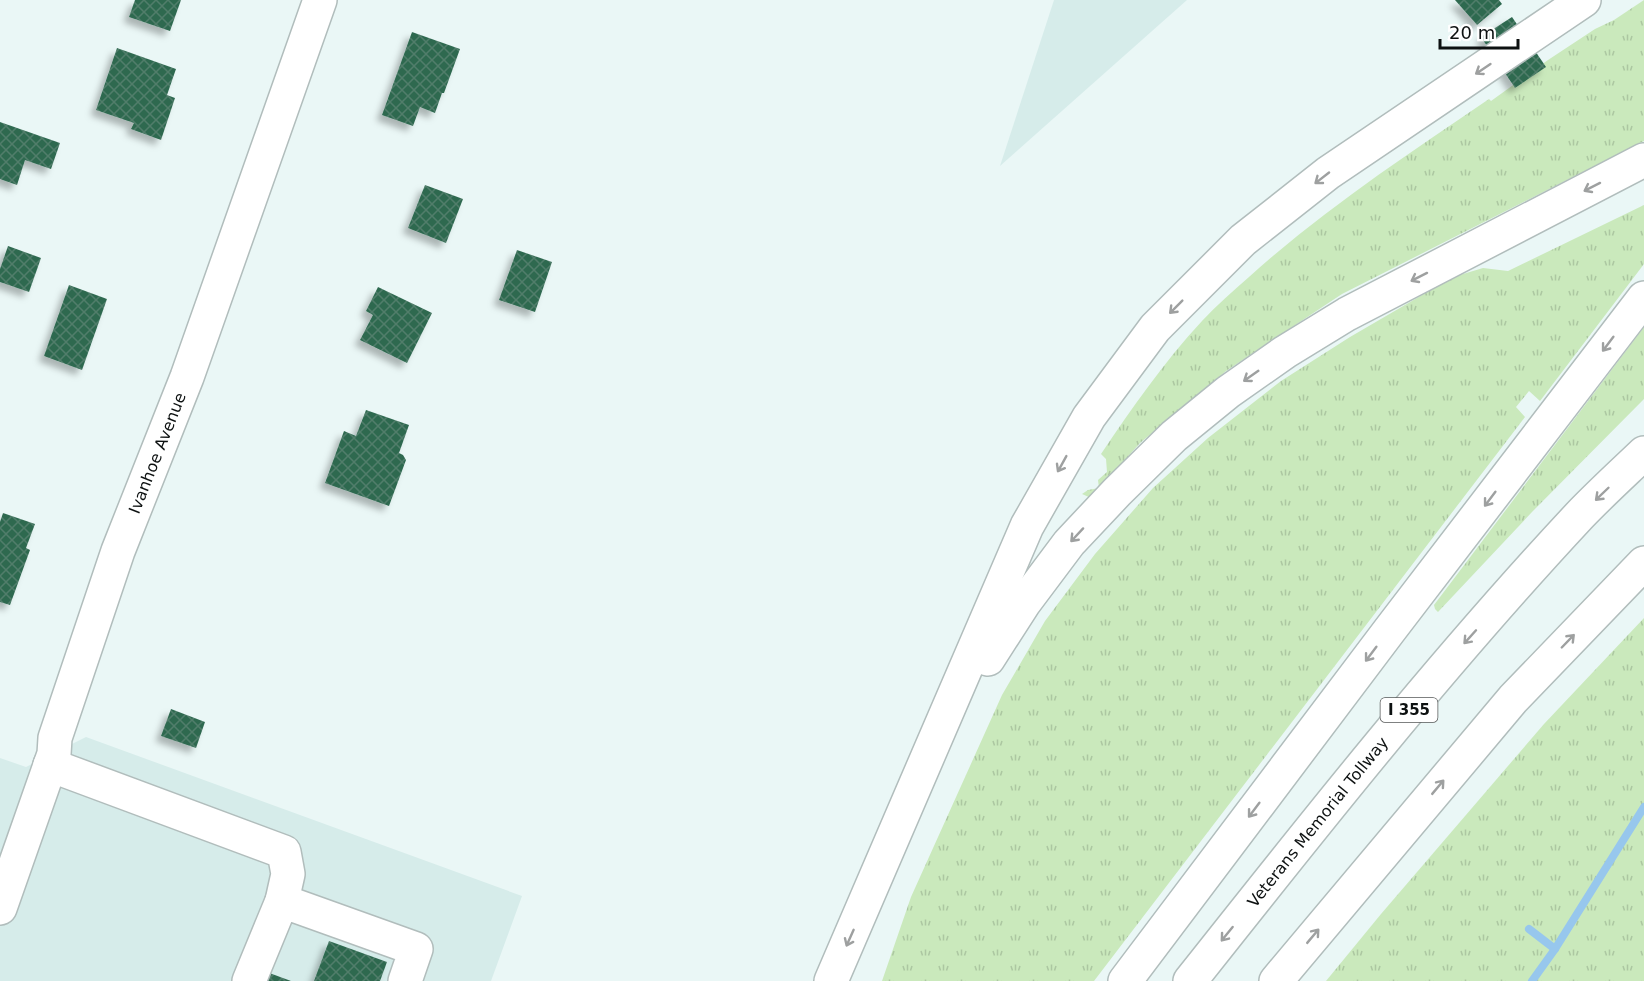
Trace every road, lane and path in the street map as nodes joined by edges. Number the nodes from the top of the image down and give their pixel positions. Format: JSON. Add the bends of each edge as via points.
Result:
{"nodes":[{"id":1,"x":320,"y":0,"type":"edge"},
{"id":2,"x":1584,"y":0,"type":"edge"},
{"id":3,"x":1644,"y":160,"type":"edge"},
{"id":4,"x":1644,"y":298,"type":"edge"},
{"id":5,"x":1644,"y":453,"type":"edge"},
{"id":6,"x":1644,"y":563,"type":"edge"},
{"id":7,"x":937,"y":738,"type":"junction"},
{"id":8,"x":50,"y":765,"type":"junction"},
{"id":9,"x":282,"y":901,"type":"junction"},
{"id":10,"x":0,"y":908,"type":"edge"},
{"id":11,"x":249,"y":981,"type":"edge"},
{"id":12,"x":405,"y":981,"type":"edge"},
{"id":13,"x":831,"y":981,"type":"edge"},
{"id":14,"x":1125,"y":981,"type":"edge"},
{"id":15,"x":1190,"y":981,"type":"edge"},
{"id":16,"x":1276,"y":981,"type":"edge"}],
"edges":[{"from":1,"to":8,"type":"main road","name":"Ivanhoe Avenue","via":[[187,377],[118,551],[57,729]]},
{"from":2,"to":7,"type":"main road","one_way":true,"via":[[1328,173],[1242,240],[1155,328],[1089,417],[1027,526]]},
{"from":3,"to":7,"type":"main road","one_way":true,"via":[[1347,314],[1285,352],[1174,436],[1069,543],[1024,603]]},
{"from":4,"to":14,"type":"main road","one_way":true},
{"from":5,"to":15,"type":"main road","name":"Veterans Memorial Tollway","number":"I 355","one_way":true,"via":[[1580,515],[1458,650]]},
{"from":16,"to":6,"type":"main road","one_way":true,"via":[[1513,699]]},
{"from":7,"to":13,"type":"main road","one_way":true},
{"from":8,"to":9,"type":"main road","via":[[284,852],[288,874]]},
{"from":8,"to":10,"type":"main road","name":"Ivanhoe Avenue"},
{"from":9,"to":11,"type":"main road"},
{"from":9,"to":12,"type":"main road","via":[[416,949]]}]}
